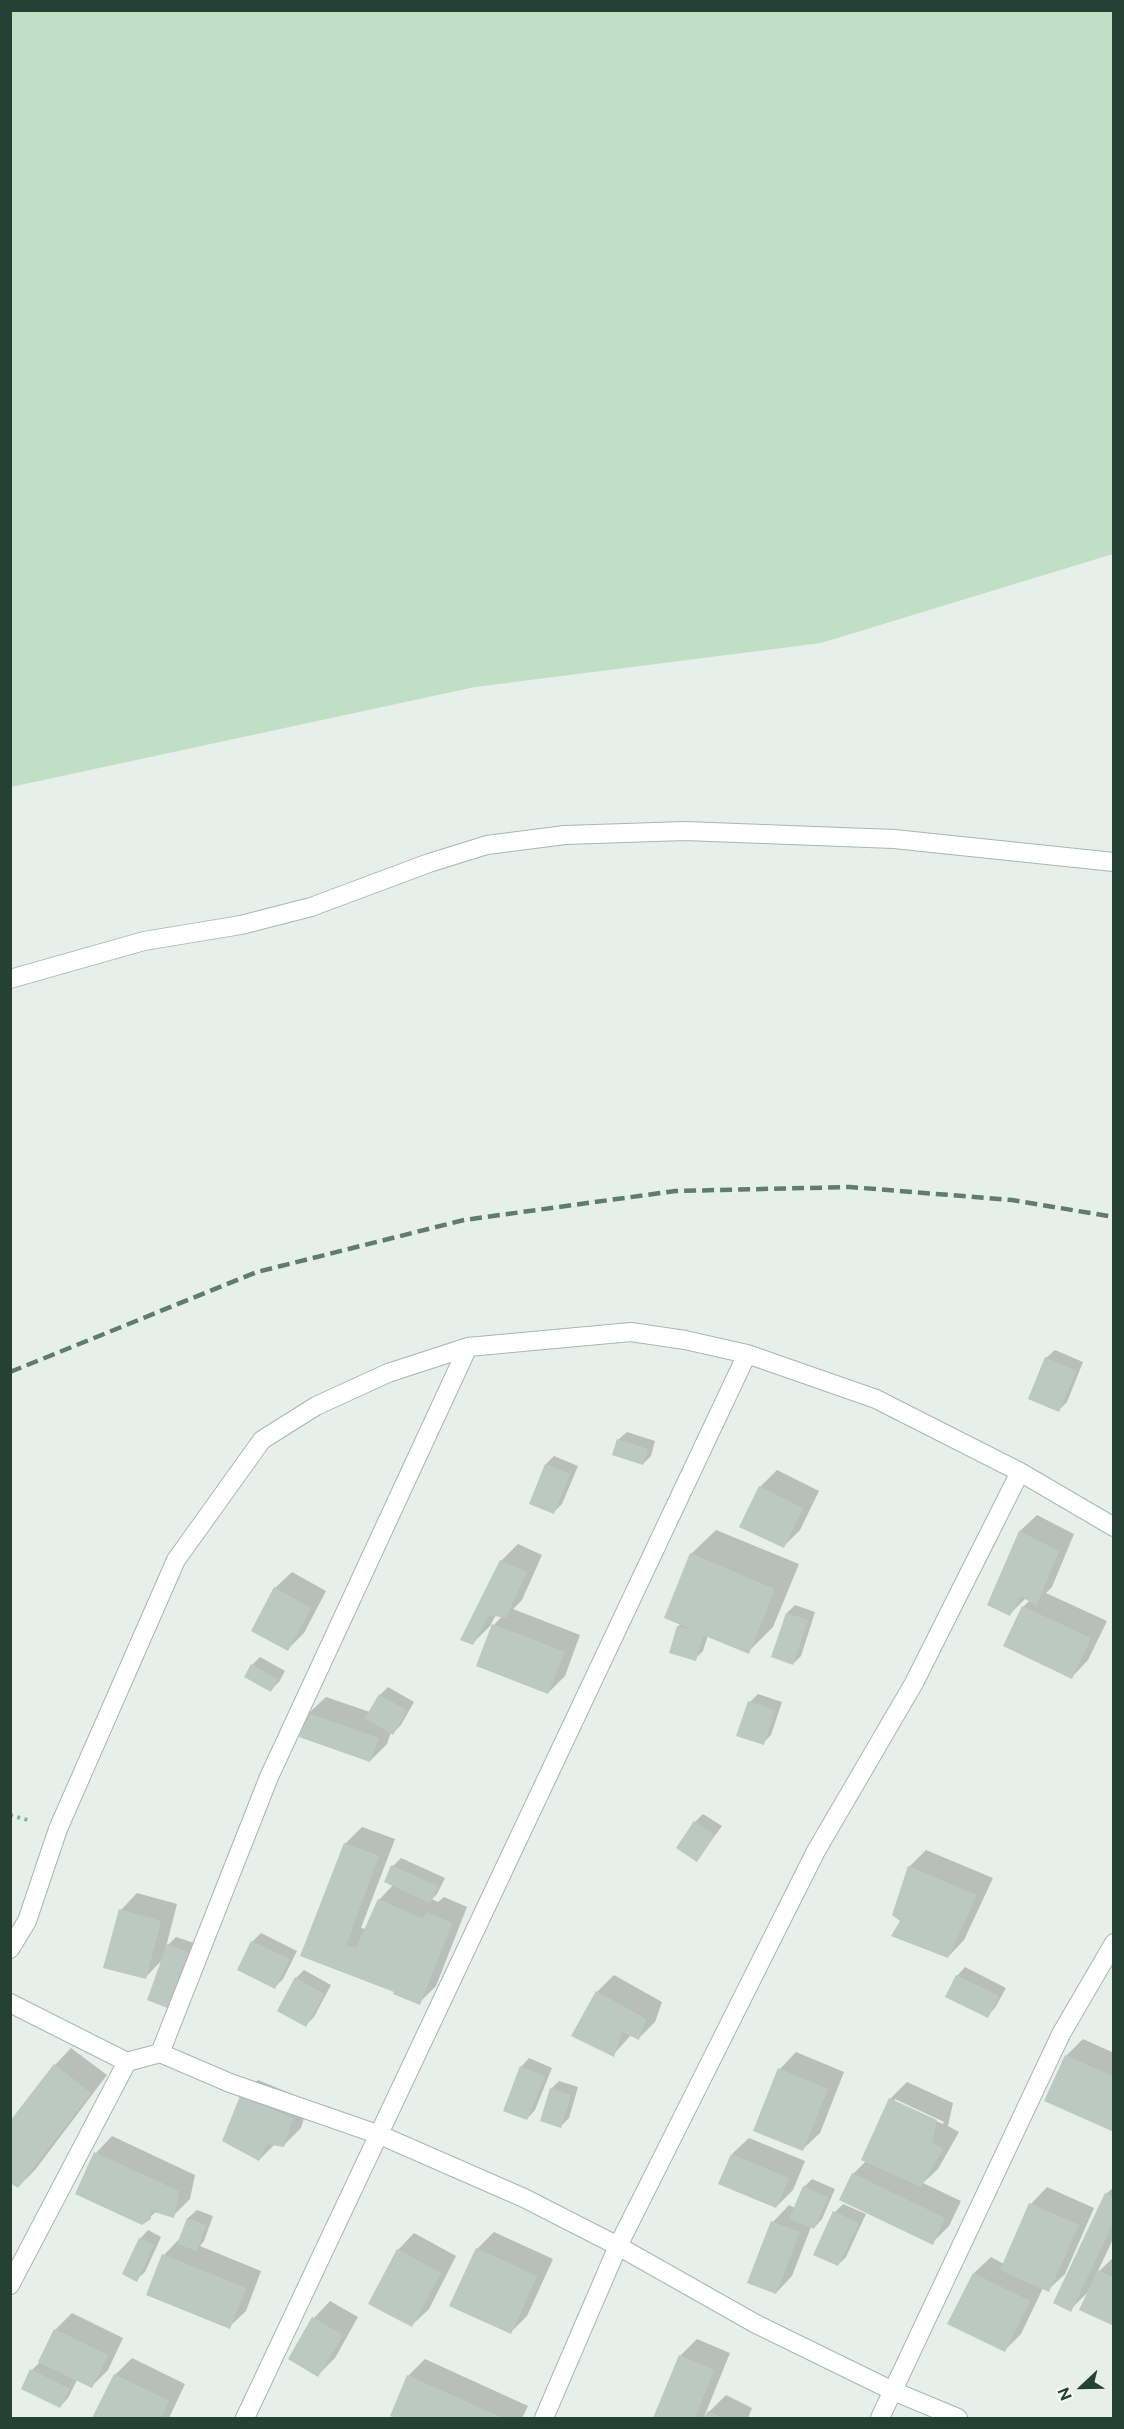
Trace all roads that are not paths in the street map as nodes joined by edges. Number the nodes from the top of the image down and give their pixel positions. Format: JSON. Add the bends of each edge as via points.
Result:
{"nodes":[{"id":1,"x":1113,"y":861,"type":"edge"},
{"id":2,"x":10,"y":979,"type":"edge"},
{"id":3,"x":468,"y":1347,"type":"junction"},
{"id":4,"x":747,"y":1354,"type":"junction"},
{"id":5,"x":1020,"y":1472,"type":"junction"},
{"id":6,"x":1113,"y":1527,"type":"edge"},
{"id":7,"x":1113,"y":1943,"type":"edge"},
{"id":8,"x":10,"y":1949,"type":"edge"},
{"id":9,"x":10,"y":2003,"type":"edge"},
{"id":10,"x":160,"y":2053,"type":"junction"},
{"id":11,"x":127,"y":2062,"type":"junction"},
{"id":12,"x":380,"y":2135,"type":"junction"},
{"id":13,"x":618,"y":2246,"type":"junction"},
{"id":14,"x":10,"y":2285,"type":"edge"},
{"id":15,"x":893,"y":2391,"type":"junction"},
{"id":16,"x":245,"y":2418,"type":"edge"},
{"id":17,"x":543,"y":2418,"type":"edge"},
{"id":18,"x":880,"y":2418,"type":"edge"},
{"id":19,"x":958,"y":2418,"type":"edge"}],
"edges":[{"from":1,"to":2,"type":"street","via":[[894,839],[685,831],[565,835],[487,845],[311,907],[241,925],[144,941]]},
{"from":3,"to":4,"type":"street","via":[[631,1332]]},
{"from":3,"to":8,"type":"street","via":[[388,1373],[316,1406],[262,1440],[176,1560],[58,1829],[27,1920]]},
{"from":3,"to":10,"type":"street","via":[[269,1777]]},
{"from":4,"to":5,"type":"street","via":[[876,1399]]},
{"from":4,"to":12,"type":"street"},
{"from":5,"to":6,"type":"street"},
{"from":5,"to":13,"type":"street","via":[[914,1683],[816,1851]]},
{"from":7,"to":15,"type":"street","via":[[1061,2034]]},
{"from":9,"to":11,"type":"street"},
{"from":10,"to":11,"type":"street"},
{"from":10,"to":12,"type":"street","via":[[230,2083]]},
{"from":11,"to":14,"type":"street"},
{"from":12,"to":13,"type":"street","via":[[524,2198]]},
{"from":12,"to":16,"type":"street"},
{"from":13,"to":15,"type":"street","via":[[756,2324]]},
{"from":13,"to":17,"type":"street"},
{"from":15,"to":18,"type":"street"},
{"from":15,"to":19,"type":"street"}]}
